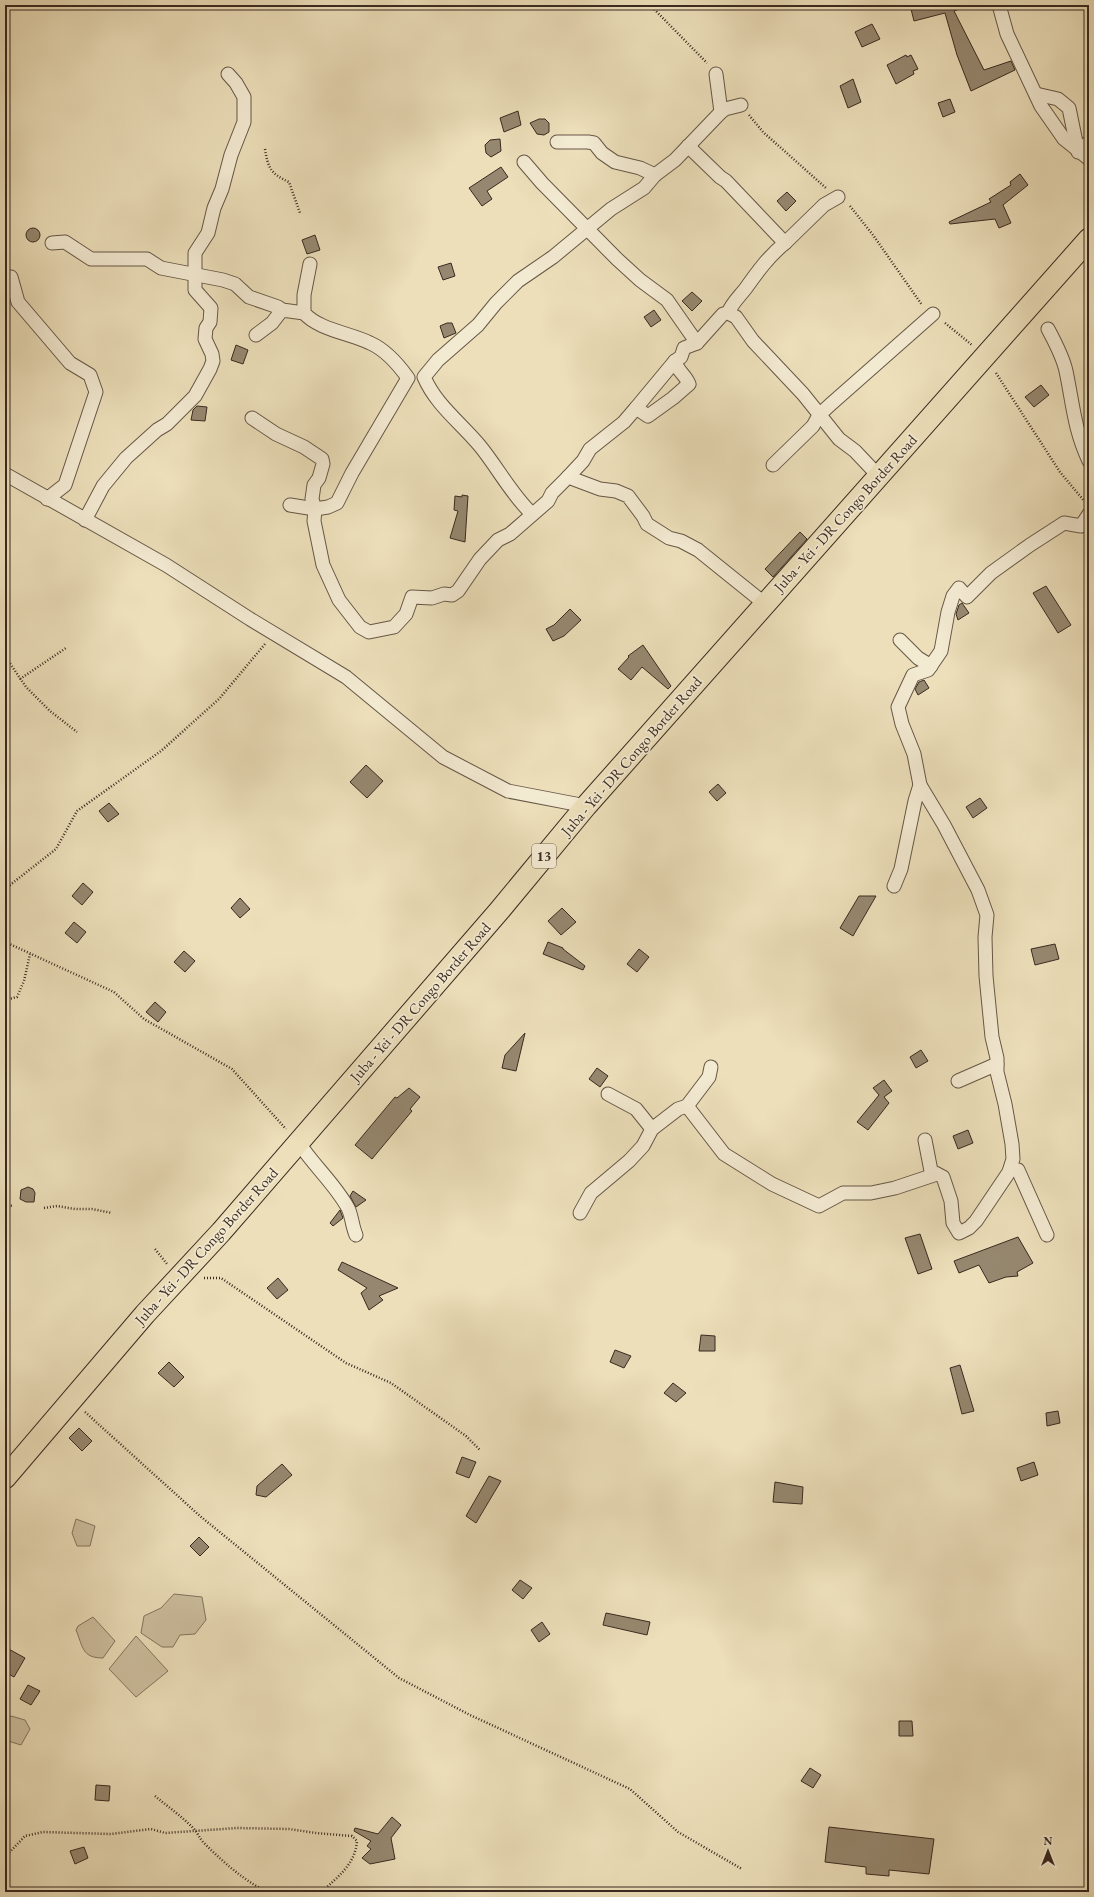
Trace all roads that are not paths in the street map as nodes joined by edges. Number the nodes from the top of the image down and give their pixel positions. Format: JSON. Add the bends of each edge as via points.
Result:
{"nodes":[{"id":1,"x":999,"y":5,"type":"edge"},
{"id":2,"x":228,"y":74,"type":"dead end"},
{"id":3,"x":716,"y":74,"type":"road end"},
{"id":4,"x":1036,"y":94,"type":"junction"},
{"id":5,"x":741,"y":105,"type":"road end"},
{"id":6,"x":721,"y":112,"type":"junction"},
{"id":7,"x":557,"y":142,"type":"dead end"},
{"id":8,"x":1089,"y":142,"type":"edge"},
{"id":9,"x":688,"y":146,"type":"junction"},
{"id":10,"x":1084,"y":156,"type":"edge"},
{"id":11,"x":524,"y":162,"type":"dead end"},
{"id":12,"x":656,"y":175,"type":"junction"},
{"id":13,"x":838,"y":197,"type":"road end"},
{"id":14,"x":588,"y":228,"type":"junction"},
{"id":15,"x":1089,"y":239,"type":"edge"},
{"id":16,"x":52,"y":243,"type":"dead end"},
{"id":17,"x":785,"y":243,"type":"junction"},
{"id":18,"x":310,"y":264,"type":"dead end"},
{"id":19,"x":195,"y":275,"type":"junction"},
{"id":20,"x":11,"y":277,"type":"dead end"},
{"id":21,"x":282,"y":310,"type":"junction"},
{"id":22,"x":304,"y":313,"type":"junction"},
{"id":23,"x":728,"y":313,"type":"junction"},
{"id":24,"x":933,"y":314,"type":"road end"},
{"id":25,"x":1048,"y":329,"type":"dead end"},
{"id":26,"x":256,"y":335,"type":"dead end"},
{"id":27,"x":697,"y":343,"type":"junction"},
{"id":28,"x":674,"y":362,"type":"junction"},
{"id":29,"x":636,"y":408,"type":"junction"},
{"id":30,"x":819,"y":416,"type":"junction"},
{"id":31,"x":252,"y":418,"type":"dead end"},
{"id":32,"x":1088,"y":456,"type":"edge"},
{"id":33,"x":773,"y":465,"type":"dead end"},
{"id":34,"x":5,"y":474,"type":"edge"},
{"id":35,"x":568,"y":477,"type":"junction"},
{"id":36,"x":877,"y":477,"type":"junction"},
{"id":37,"x":47,"y":499,"type":"junction"},
{"id":38,"x":290,"y":505,"type":"dead end"},
{"id":39,"x":315,"y":508,"type":"junction"},
{"id":40,"x":1088,"y":510,"type":"edge"},
{"id":41,"x":532,"y":514,"type":"junction"},
{"id":42,"x":85,"y":520,"type":"junction"},
{"id":43,"x":765,"y":604,"type":"junction"},
{"id":44,"x":900,"y":640,"type":"dead end"},
{"id":45,"x":931,"y":666,"type":"junction"},
{"id":46,"x":920,"y":786,"type":"junction"},
{"id":47,"x":586,"y":806,"type":"junction"},
{"id":48,"x":894,"y":886,"type":"dead end"},
{"id":49,"x":997,"y":1064,"type":"junction"},
{"id":50,"x":711,"y":1067,"type":"dead end"},
{"id":51,"x":958,"y":1081,"type":"dead end"},
{"id":52,"x":608,"y":1094,"type":"dead end"},
{"id":53,"x":687,"y":1106,"type":"junction"},
{"id":54,"x":652,"y":1128,"type":"junction"},
{"id":55,"x":925,"y":1140,"type":"dead end"},
{"id":56,"x":298,"y":1143,"type":"junction"},
{"id":57,"x":1010,"y":1169,"type":"junction"},
{"id":58,"x":937,"y":1174,"type":"junction"},
{"id":59,"x":580,"y":1213,"type":"dead end"},
{"id":60,"x":356,"y":1234,"type":"dead end"},
{"id":61,"x":1047,"y":1235,"type":"dead end"},
{"id":62,"x":5,"y":1478,"type":"edge"}],
"edges":[{"from":1,"to":4,"type":"street","via":[[1007,34]]},
{"from":2,"to":19,"type":"street","via":[[244,98],[244,122],[231,155],[208,233],[195,253]]},
{"from":3,"to":6,"type":"street"},
{"from":4,"to":10,"type":"street","via":[[1050,121],[1064,139]]},
{"from":4,"to":10,"type":"street","via":[[1058,99],[1069,108]]},
{"from":5,"to":6,"type":"street"},
{"from":6,"to":9,"type":"street"},
{"from":7,"to":12,"type":"street","via":[[594,143],[602,153],[615,162]]},
{"from":8,"to":10,"type":"street"},
{"from":9,"to":12,"type":"street"},
{"from":9,"to":17,"type":"street","via":[[726,181]]},
{"from":11,"to":14,"type":"street"},
{"from":12,"to":14,"type":"street","via":[[644,188],[625,199]]},
{"from":13,"to":17,"type":"street","via":[[824,205]]},
{"from":14,"to":27,"type":"street","via":[[634,275],[666,300]]},
{"from":14,"to":41,"type":"street","via":[[553,257],[518,280],[478,325],[438,360],[424,377],[436,398],[480,445],[505,483]]},
{"from":15,"to":36,"type":"main road","name":"Juba - Yei - DR Congo Border Road","number":"13"},
{"from":16,"to":19,"type":"street","via":[[65,242],[91,258],[147,259],[161,268]]},
{"from":17,"to":23,"type":"street","via":[[762,264],[734,300]]},
{"from":18,"to":22,"type":"street","via":[[304,295]]},
{"from":19,"to":21,"type":"street","via":[[235,284],[249,296]]},
{"from":19,"to":42,"type":"street","via":[[195,290],[211,308],[205,339],[212,354],[210,369],[188,404],[126,458],[103,486]]},
{"from":20,"to":37,"type":"street","via":[[18,302],[70,363],[90,375],[96,392],[65,485]]},
{"from":21,"to":22,"type":"street"},
{"from":21,"to":26,"type":"street","via":[[272,323]]},
{"from":22,"to":39,"type":"street","via":[[335,331],[380,348],[396,362],[408,378],[337,503]]},
{"from":23,"to":27,"type":"street","via":[[723,314]]},
{"from":23,"to":30,"type":"street","via":[[736,317],[753,341]]},
{"from":24,"to":30,"type":"street"},
{"from":25,"to":32,"type":"street","via":[[1066,370],[1075,423]]},
{"from":27,"to":28,"type":"street","via":[[684,348],[681,356]]},
{"from":28,"to":29,"type":"street"},
{"from":28,"to":29,"type":"street","via":[[676,368],[686,376],[689,384],[648,416]]},
{"from":29,"to":35,"type":"street","via":[[624,422],[590,449]]},
{"from":30,"to":33,"type":"street","via":[[813,426]]},
{"from":30,"to":36,"type":"street"},
{"from":31,"to":39,"type":"street","via":[[322,459],[319,478],[314,485],[312,499]]},
{"from":34,"to":37,"type":"street"},
{"from":35,"to":41,"type":"street","via":[[552,493],[548,501]]},
{"from":35,"to":43,"type":"street","via":[[628,496],[647,524],[669,538],[698,550]]},
{"from":36,"to":43,"type":"main road","name":"Juba - Yei - DR Congo Border Road","number":"13"},
{"from":37,"to":42,"type":"street"},
{"from":38,"to":39,"type":"street"},
{"from":39,"to":41,"type":"street","via":[[314,521],[318,545],[331,584],[339,600],[360,627],[369,632],[394,627],[406,614],[412,597],[432,598],[444,594],[452,595],[458,591],[480,559],[498,540],[510,534]]},
{"from":40,"to":45,"type":"street","via":[[1081,526],[1064,523],[990,574],[967,597],[959,588],[953,596],[948,612],[941,651]]},
{"from":42,"to":47,"type":"street","via":[[166,565],[346,677],[443,757],[508,791]]},
{"from":43,"to":47,"type":"main road","name":"Juba - Yei - DR Congo Border Road","number":"13"},
{"from":44,"to":45,"type":"street","via":[[918,658]]},
{"from":45,"to":46,"type":"street","via":[[928,670],[913,675],[898,707],[914,754]]},
{"from":46,"to":48,"type":"street","via":[[901,869]]},
{"from":46,"to":49,"type":"street","via":[[978,890],[987,915],[986,976]]},
{"from":47,"to":56,"type":"main road","name":"Juba - Yei - DR Congo Border Road","number":"13","via":[[494,917]]},
{"from":49,"to":51,"type":"street"},
{"from":49,"to":57,"type":"street","via":[[1012,1144],[1013,1159]]},
{"from":50,"to":53,"type":"street","via":[[709,1077]]},
{"from":52,"to":54,"type":"street","via":[[636,1109]]},
{"from":53,"to":54,"type":"street","via":[[678,1109]]},
{"from":53,"to":58,"type":"street","via":[[724,1154],[731,1156],[772,1184],[819,1206],[843,1194],[877,1192]]},
{"from":54,"to":59,"type":"street","via":[[643,1146],[591,1193]]},
{"from":55,"to":58,"type":"street","via":[[930,1171]]},
{"from":56,"to":60,"type":"street","via":[[339,1193],[348,1208]]},
{"from":56,"to":62,"type":"main road","name":"Juba - Yei - DR Congo Border Road","number":"13"},
{"from":57,"to":58,"type":"street","via":[[976,1221],[959,1233],[953,1224],[951,1201],[943,1177]]},
{"from":57,"to":61,"type":"street","via":[[1018,1170]]}]}
